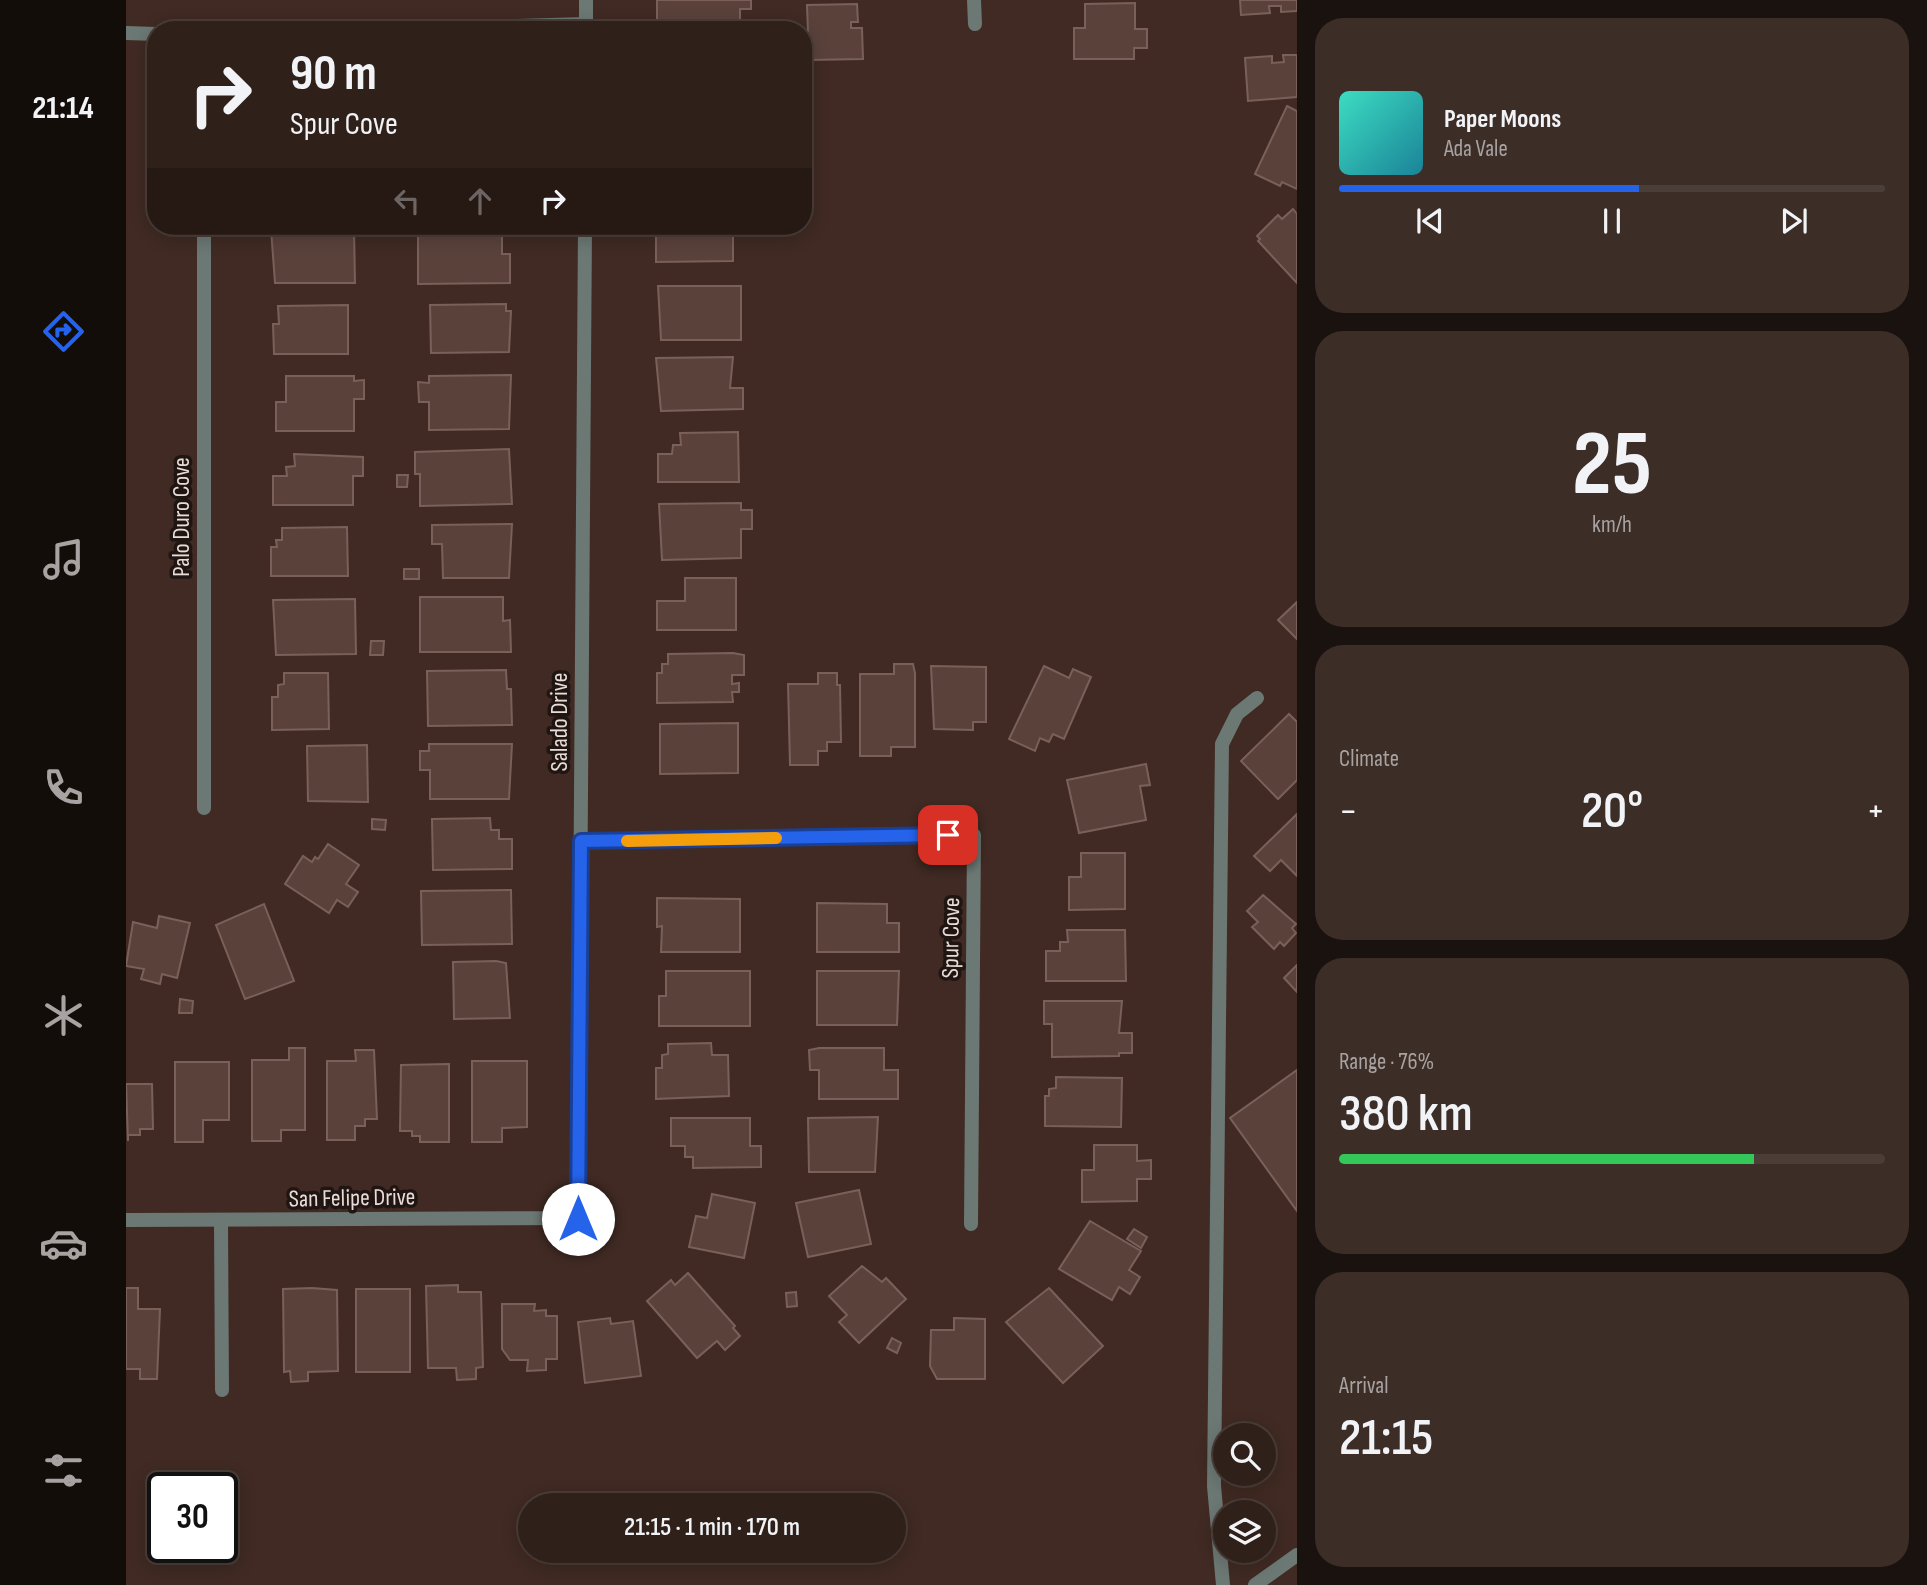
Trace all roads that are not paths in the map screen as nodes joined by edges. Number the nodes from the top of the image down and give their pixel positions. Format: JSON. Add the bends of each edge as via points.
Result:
{"nodes":[{"id":1,"x":586,"y":0,"type":"edge"},
{"id":2,"x":974,"y":0,"type":"edge"},
{"id":3,"x":586,"y":21,"type":"edge"},
{"id":4,"x":975,"y":24,"type":"dead end"},
{"id":5,"x":126,"y":33,"type":"edge"},
{"id":6,"x":147,"y":34,"type":"edge"},
{"id":7,"x":204,"y":235,"type":"edge"},
{"id":8,"x":585,"y":235,"type":"edge"},
{"id":9,"x":1257,"y":698,"type":"dead end"},
{"id":10,"x":204,"y":808,"type":"dead end"},
{"id":11,"x":581,"y":841,"type":"junction"},
{"id":12,"x":578,"y":1219,"type":"joint"},
{"id":13,"x":126,"y":1220,"type":"edge"},
{"id":14,"x":221,"y":1222,"type":"junction"},
{"id":15,"x":971,"y":1224,"type":"dead end"},
{"id":16,"x":222,"y":1390,"type":"dead end"},
{"id":17,"x":1297,"y":1555,"type":"edge"},
{"id":18,"x":1223,"y":1585,"type":"edge"},
{"id":19,"x":1255,"y":1585,"type":"edge"}],
"edges":[{"from":1,"to":3,"type":"street"},
{"from":2,"to":4,"type":"street"},
{"from":5,"to":6,"type":"street"},
{"from":7,"to":10,"type":"street","name":"Palo Duro Cove"},
{"from":8,"to":11,"type":"street","name":"Salado Drive"},
{"from":9,"to":18,"type":"street","via":[[1237,714],[1222,744],[1214,1486]]},
{"from":11,"to":12,"type":"street","name":"Salado Drive"},
{"from":11,"to":15,"type":"street","name":"Spur Cove","via":[[974,835]]},
{"from":12,"to":14,"type":"street","name":"San Felipe Drive"},
{"from":13,"to":14,"type":"street","name":"San Felipe Drive"},
{"from":14,"to":16,"type":"street"},
{"from":17,"to":19,"type":"street"}]}
